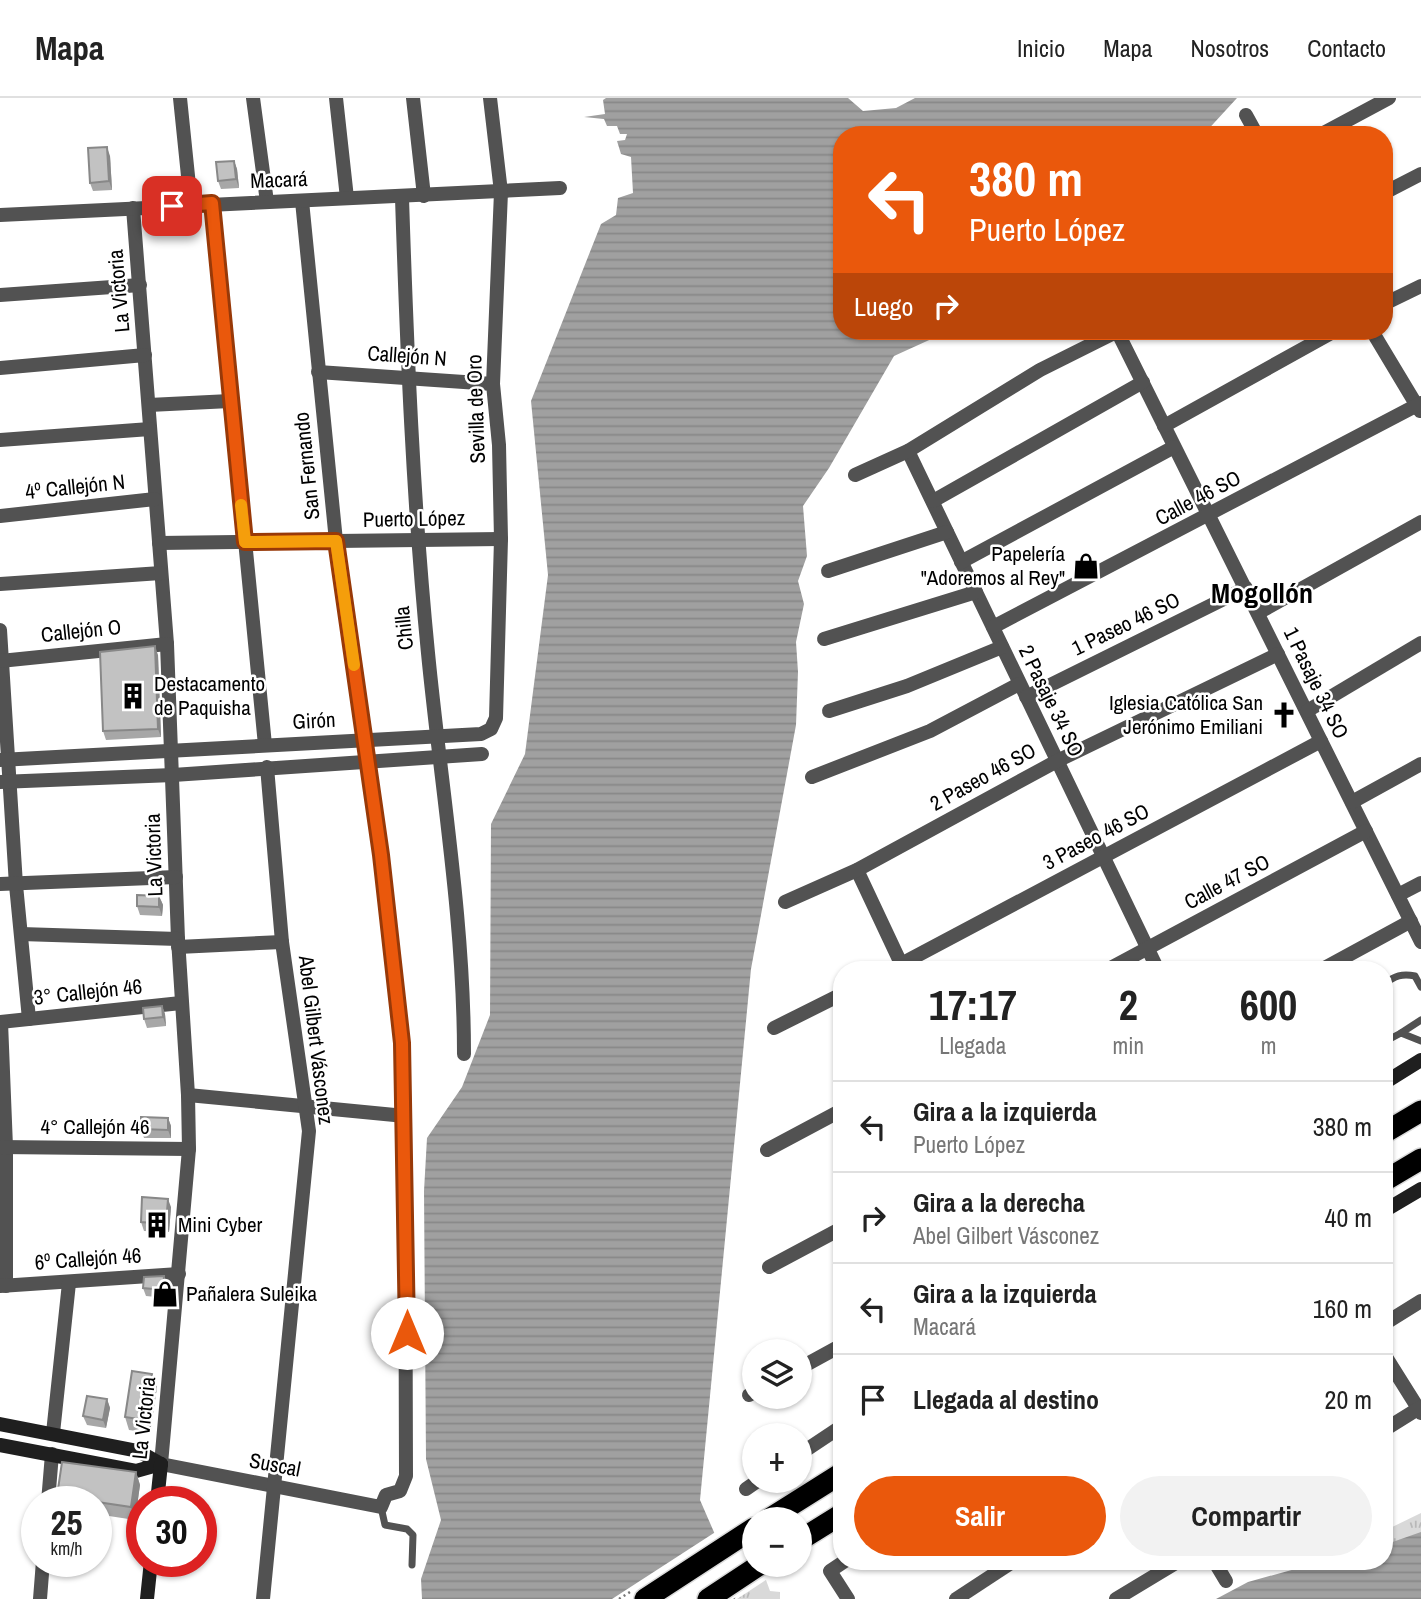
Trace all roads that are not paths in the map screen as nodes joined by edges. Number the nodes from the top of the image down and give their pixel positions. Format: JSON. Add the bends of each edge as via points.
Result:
{"nodes":[{"id":1,"x":180,"y":98,"type":"edge"},
{"id":2,"x":253,"y":98,"type":"edge"},
{"id":3,"x":336,"y":98,"type":"edge"},
{"id":4,"x":414,"y":98,"type":"edge"},
{"id":5,"x":490,"y":98,"type":"edge"},
{"id":6,"x":1386,"y":99,"type":"edge"},
{"id":7,"x":1246,"y":115,"type":"dead end"},
{"id":8,"x":1252,"y":126,"type":"edge"},
{"id":9,"x":1336,"y":126,"type":"edge"},
{"id":10,"x":1421,"y":174,"type":"edge"},
{"id":11,"x":560,"y":188,"type":"dead end"},
{"id":12,"x":1393,"y":188,"type":"edge"},
{"id":13,"x":501,"y":191,"type":"junction"},
{"id":14,"x":424,"y":197,"type":"junction"},
{"id":15,"x":346,"y":198,"type":"junction"},
{"id":16,"x":402,"y":198,"type":"junction"},
{"id":17,"x":302,"y":201,"type":"junction"},
{"id":18,"x":267,"y":202,"type":"junction"},
{"id":19,"x":212,"y":203,"type":"junction"},
{"id":20,"x":191,"y":205,"type":"junction"},
{"id":21,"x":133,"y":208,"type":"junction"},
{"id":22,"x":0,"y":215,"type":"edge"},
{"id":23,"x":140,"y":285,"type":"junction"},
{"id":24,"x":1421,"y":286,"type":"edge"},
{"id":25,"x":0,"y":295,"type":"edge"},
{"id":26,"x":1393,"y":300,"type":"edge"},
{"id":27,"x":1099,"y":340,"type":"edge"},
{"id":28,"x":1122,"y":340,"type":"edge"},
{"id":29,"x":1319,"y":340,"type":"edge"},
{"id":30,"x":1378,"y":340,"type":"edge"},
{"id":31,"x":145,"y":355,"type":"junction"},
{"id":32,"x":0,"y":368,"type":"edge"},
{"id":33,"x":318,"y":372,"type":"junction"},
{"id":34,"x":408,"y":377,"type":"junction"},
{"id":35,"x":1143,"y":382,"type":"junction"},
{"id":36,"x":493,"y":384,"type":"junction"},
{"id":37,"x":230,"y":401,"type":"junction"},
{"id":38,"x":149,"y":405,"type":"junction"},
{"id":39,"x":1419,"y":407,"type":"edge"},
{"id":40,"x":1164,"y":426,"type":"junction"},
{"id":41,"x":150,"y":429,"type":"junction"},
{"id":42,"x":0,"y":440,"type":"edge"},
{"id":43,"x":1174,"y":447,"type":"junction"},
{"id":44,"x":908,"y":451,"type":"junction"},
{"id":45,"x":855,"y":475,"type":"dead end"},
{"id":46,"x":155,"y":499,"type":"junction"},
{"id":47,"x":933,"y":501,"type":"junction"},
{"id":48,"x":0,"y":516,"type":"edge"},
{"id":49,"x":1209,"y":516,"type":"junction"},
{"id":50,"x":1421,"y":522,"type":"edge"},
{"id":51,"x":947,"y":532,"type":"junction"},
{"id":52,"x":416,"y":539,"type":"junction"},
{"id":53,"x":501,"y":539,"type":"junction"},
{"id":54,"x":336,"y":541,"type":"junction"},
{"id":55,"x":245,"y":542,"type":"junction"},
{"id":56,"x":159,"y":543,"type":"junction"},
{"id":57,"x":961,"y":562,"type":"junction"},
{"id":58,"x":828,"y":571,"type":"dead end"},
{"id":59,"x":161,"y":573,"type":"junction"},
{"id":60,"x":0,"y":584,"type":"edge"},
{"id":61,"x":1246,"y":588,"type":"junction"},
{"id":62,"x":976,"y":592,"type":"junction"},
{"id":63,"x":1258,"y":613,"type":"junction"},
{"id":64,"x":993,"y":627,"type":"junction"},
{"id":65,"x":0,"y":630,"type":"edge"},
{"id":66,"x":824,"y":639,"type":"dead end"},
{"id":67,"x":1421,"y":643,"type":"edge"},
{"id":68,"x":167,"y":644,"type":"junction"},
{"id":69,"x":1002,"y":647,"type":"junction"},
{"id":70,"x":1278,"y":654,"type":"junction"},
{"id":71,"x":1,"y":660,"type":"edge"},
{"id":72,"x":1022,"y":690,"type":"junction"},
{"id":73,"x":830,"y":711,"type":"dead end"},
{"id":74,"x":1307,"y":711,"type":"junction"},
{"id":75,"x":496,"y":718,"type":"joint"},
{"id":76,"x":436,"y":736,"type":"junction"},
{"id":77,"x":365,"y":739,"type":"junction"},
{"id":78,"x":1321,"y":741,"type":"junction"},
{"id":79,"x":265,"y":745,"type":"junction"},
{"id":80,"x":173,"y":750,"type":"junction"},
{"id":81,"x":482,"y":754,"type":"dead end"},
{"id":82,"x":439,"y":757,"type":"junction"},
{"id":83,"x":5,"y":760,"type":"edge"},
{"id":84,"x":1057,"y":761,"type":"junction"},
{"id":85,"x":368,"y":762,"type":"junction"},
{"id":86,"x":1421,"y":764,"type":"edge"},
{"id":87,"x":267,"y":766,"type":"junction"},
{"id":88,"x":173,"y":775,"type":"junction"},
{"id":89,"x":812,"y":777,"type":"dead end"},
{"id":90,"x":5,"y":782,"type":"edge"},
{"id":91,"x":1352,"y":802,"type":"junction"},
{"id":92,"x":1366,"y":831,"type":"junction"},
{"id":93,"x":1103,"y":857,"type":"junction"},
{"id":94,"x":857,"y":870,"type":"junction"},
{"id":95,"x":176,"y":877,"type":"junction"},
{"id":96,"x":1421,"y":883,"type":"edge"},
{"id":97,"x":0,"y":884,"type":"edge"},
{"id":98,"x":16,"y":885,"type":"junction"},
{"id":99,"x":1398,"y":895,"type":"junction"},
{"id":100,"x":785,"y":902,"type":"dead end"},
{"id":101,"x":1411,"y":921,"type":"junction"},
{"id":102,"x":21,"y":934,"type":"junction"},
{"id":103,"x":282,"y":942,"type":"junction"},
{"id":104,"x":1421,"y":942,"type":"edge"},
{"id":105,"x":178,"y":943,"type":"junction"},
{"id":106,"x":1147,"y":948,"type":"junction"},
{"id":107,"x":896,"y":961,"type":"edge"},
{"id":108,"x":912,"y":961,"type":"edge"},
{"id":109,"x":1123,"y":961,"type":"edge"},
{"id":110,"x":1154,"y":961,"type":"edge"},
{"id":111,"x":1338,"y":961,"type":"edge"},
{"id":112,"x":1393,"y":977,"type":"edge"},
{"id":113,"x":1421,"y":987,"type":"edge"},
{"id":114,"x":833,"y":998,"type":"edge"},
{"id":115,"x":181,"y":1003,"type":"junction"},
{"id":116,"x":29,"y":1019,"type":"junction"},
{"id":117,"x":1421,"y":1020,"type":"edge"},
{"id":118,"x":0,"y":1022,"type":"edge"},
{"id":119,"x":774,"y":1028,"type":"dead end"},
{"id":120,"x":1401,"y":1032,"type":"junction"},
{"id":121,"x":1393,"y":1037,"type":"edge"},
{"id":122,"x":1421,"y":1041,"type":"edge"},
{"id":123,"x":464,"y":1054,"type":"dead end"},
{"id":124,"x":1421,"y":1060,"type":"edge"},
{"id":125,"x":1393,"y":1077,"type":"edge"},
{"id":126,"x":188,"y":1095,"type":"junction"},
{"id":127,"x":306,"y":1105,"type":"junction"},
{"id":128,"x":1421,"y":1111,"type":"edge"},
{"id":129,"x":833,"y":1115,"type":"edge"},
{"id":130,"x":405,"y":1116,"type":"junction"},
{"id":131,"x":1393,"y":1128,"type":"edge"},
{"id":132,"x":3,"y":1147,"type":"edge"},
{"id":133,"x":189,"y":1149,"type":"junction"},
{"id":134,"x":767,"y":1150,"type":"dead end"},
{"id":135,"x":1421,"y":1159,"type":"edge"},
{"id":136,"x":1393,"y":1176,"type":"edge"},
{"id":137,"x":1421,"y":1189,"type":"edge"},
{"id":138,"x":1393,"y":1206,"type":"edge"},
{"id":139,"x":833,"y":1233,"type":"edge"},
{"id":140,"x":769,"y":1267,"type":"dead end"},
{"id":141,"x":179,"y":1274,"type":"junction"},
{"id":142,"x":69,"y":1283,"type":"junction"},
{"id":143,"x":3,"y":1286,"type":"edge"},
{"id":144,"x":1421,"y":1301,"type":"edge"},
{"id":145,"x":1393,"y":1318,"type":"edge"},
{"id":146,"x":833,"y":1350,"type":"edge"},
{"id":147,"x":812,"y":1361,"type":"edge"},
{"id":148,"x":1393,"y":1368,"type":"edge"},
{"id":149,"x":1420,"y":1409,"type":"edge"},
{"id":150,"x":0,"y":1424,"type":"edge"},
{"id":151,"x":1393,"y":1425,"type":"edge"},
{"id":152,"x":833,"y":1432,"type":"edge"},
{"id":153,"x":53,"y":1433,"type":"junction"},
{"id":154,"x":0,"y":1445,"type":"edge"},
{"id":155,"x":812,"y":1446,"type":"edge"},
{"id":156,"x":52,"y":1454,"type":"junction"},
{"id":157,"x":161,"y":1464,"type":"junction"},
{"id":158,"x":833,"y":1479,"type":"edge"},
{"id":159,"x":49,"y":1486,"type":"edge"},
{"id":160,"x":159,"y":1486,"type":"edge"},
{"id":161,"x":274,"y":1487,"type":"junction"},
{"id":162,"x":381,"y":1507,"type":"junction"},
{"id":163,"x":788,"y":1507,"type":"edge"},
{"id":164,"x":833,"y":1520,"type":"edge"},
{"id":165,"x":812,"y":1533,"type":"edge"},
{"id":166,"x":742,"y":1536,"type":"edge"},
{"id":167,"x":412,"y":1565,"type":"dead end"},
{"id":168,"x":833,"y":1569,"type":"edge"},
{"id":169,"x":1000,"y":1570,"type":"edge"},
{"id":170,"x":1164,"y":1570,"type":"edge"},
{"id":171,"x":1219,"y":1570,"type":"edge"},
{"id":172,"x":42,"y":1577,"type":"edge"},
{"id":173,"x":149,"y":1577,"type":"edge"},
{"id":174,"x":742,"y":1577,"type":"edge"},
{"id":175,"x":1226,"y":1581,"type":"dead end"},
{"id":176,"x":40,"y":1599,"type":"edge"},
{"id":177,"x":147,"y":1599,"type":"edge"},
{"id":178,"x":263,"y":1599,"type":"edge"},
{"id":179,"x":645,"y":1599,"type":"edge"},
{"id":180,"x":708,"y":1599,"type":"edge"},
{"id":181,"x":848,"y":1599,"type":"edge"},
{"id":182,"x":956,"y":1599,"type":"edge"},
{"id":183,"x":1116,"y":1599,"type":"edge"}],
"edges":[{"from":1,"to":20,"type":"street"},
{"from":2,"to":18,"type":"street"},
{"from":3,"to":15,"type":"street"},
{"from":4,"to":14,"type":"street"},
{"from":5,"to":13,"type":"street","name":"Sevilla de Oro"},
{"from":6,"to":9,"type":"street"},
{"from":7,"to":8,"type":"street"},
{"from":10,"to":12,"type":"street"},
{"from":11,"to":13,"type":"street","name":"Macará"},
{"from":13,"to":14,"type":"street","name":"Macará"},
{"from":13,"to":36,"type":"street","name":"Sevilla de Oro"},
{"from":14,"to":16,"type":"street","name":"Macará"},
{"from":15,"to":16,"type":"street","name":"Macará"},
{"from":15,"to":17,"type":"street","name":"Macará"},
{"from":16,"to":34,"type":"street","name":"Chilla"},
{"from":17,"to":18,"type":"street","name":"Macará"},
{"from":17,"to":33,"type":"street","name":"San Fernando"},
{"from":18,"to":19,"type":"street","name":"Macará"},
{"from":19,"to":20,"type":"street","name":"Macará"},
{"from":19,"to":37,"type":"street"},
{"from":20,"to":21,"type":"street","name":"Macará"},
{"from":21,"to":22,"type":"street","name":"Macará"},
{"from":21,"to":23,"type":"street","name":"La Victoria"},
{"from":23,"to":25,"type":"street"},
{"from":23,"to":31,"type":"street","name":"La Victoria"},
{"from":24,"to":26,"type":"street"},
{"from":27,"to":44,"type":"street","via":[[1040,370]]},
{"from":28,"to":35,"type":"street","name":"1 Pasaje 34 SO"},
{"from":29,"to":40,"type":"street"},
{"from":30,"to":39,"type":"street"},
{"from":31,"to":32,"type":"street"},
{"from":31,"to":38,"type":"street","name":"La Victoria"},
{"from":33,"to":34,"type":"street","name":"Callejón N"},
{"from":33,"to":54,"type":"street","name":"San Fernando"},
{"from":34,"to":36,"type":"street","name":"Callejón N"},
{"from":34,"to":52,"type":"street","name":"Chilla"},
{"from":35,"to":40,"type":"street","name":"1 Pasaje 34 SO"},
{"from":35,"to":47,"type":"street"},
{"from":36,"to":53,"type":"street","name":"Sevilla de Oro"},
{"from":37,"to":38,"type":"street"},
{"from":37,"to":55,"type":"street"},
{"from":38,"to":41,"type":"street","name":"La Victoria"},
{"from":39,"to":49,"type":"street","name":"Calle 46 SO"},
{"from":40,"to":43,"type":"street","name":"1 Pasaje 34 SO"},
{"from":41,"to":42,"type":"street"},
{"from":41,"to":46,"type":"street","name":"La Victoria"},
{"from":43,"to":49,"type":"street","name":"1 Pasaje 34 SO"},
{"from":43,"to":57,"type":"street"},
{"from":44,"to":45,"type":"street"},
{"from":44,"to":47,"type":"street","name":"2 Pasaje 34 SO"},
{"from":46,"to":48,"type":"street","name":"4º Callejón N"},
{"from":46,"to":56,"type":"street","name":"La Victoria"},
{"from":47,"to":51,"type":"street","name":"2 Pasaje 34 SO"},
{"from":49,"to":61,"type":"street","name":"1 Pasaje 34 SO"},
{"from":49,"to":64,"type":"street","name":"Calle 46 SO"},
{"from":50,"to":63,"type":"street"},
{"from":51,"to":57,"type":"street","name":"2 Pasaje 34 SO"},
{"from":51,"to":58,"type":"street"},
{"from":52,"to":53,"type":"street","name":"Puerto López"},
{"from":52,"to":54,"type":"street","name":"Puerto López"},
{"from":52,"to":76,"type":"street","name":"Chilla"},
{"from":53,"to":75,"type":"street","name":"Sevilla de Oro"},
{"from":54,"to":55,"type":"street","name":"Puerto López"},
{"from":54,"to":77,"type":"street","name":"San Fernando"},
{"from":55,"to":56,"type":"street","name":"Puerto López"},
{"from":55,"to":79,"type":"street"},
{"from":56,"to":59,"type":"street","name":"La Victoria"},
{"from":57,"to":62,"type":"street","name":"2 Pasaje 34 SO"},
{"from":59,"to":60,"type":"street"},
{"from":59,"to":68,"type":"street","name":"La Victoria"},
{"from":61,"to":63,"type":"street","name":"1 Pasaje 34 SO"},
{"from":61,"to":72,"type":"street","name":"1 Paseo 46 SO"},
{"from":62,"to":64,"type":"street","name":"2 Pasaje 34 SO"},
{"from":62,"to":66,"type":"street"},
{"from":63,"to":70,"type":"street","name":"1 Pasaje 34 SO"},
{"from":64,"to":69,"type":"street","name":"2 Pasaje 34 SO"},
{"from":65,"to":71,"type":"street"},
{"from":67,"to":74,"type":"street"},
{"from":68,"to":71,"type":"street","name":"Callejón O"},
{"from":68,"to":80,"type":"street","name":"La Victoria"},
{"from":69,"to":72,"type":"street","name":"2 Pasaje 34 SO"},
{"from":69,"to":73,"type":"street"},
{"from":70,"to":74,"type":"street","name":"1 Pasaje 34 SO"},
{"from":70,"to":84,"type":"street","name":"2 Paseo 46 SO"},
{"from":71,"to":83,"type":"street"},
{"from":72,"to":84,"type":"street","name":"2 Pasaje 34 SO"},
{"from":72,"to":89,"type":"street","name":"1 Paseo 46 SO"},
{"from":74,"to":78,"type":"street","name":"1 Pasaje 34 SO"},
{"from":75,"to":76,"type":"street","name":"Girón","via":[[486,732]]},
{"from":76,"to":77,"type":"street","name":"Girón"},
{"from":76,"to":82,"type":"street","name":"Chilla"},
{"from":77,"to":79,"type":"street","name":"Girón"},
{"from":77,"to":85,"type":"street","name":"San Fernando"},
{"from":78,"to":91,"type":"street","name":"1 Pasaje 34 SO"},
{"from":78,"to":93,"type":"street","name":"3 Paseo 46 SO"},
{"from":79,"to":80,"type":"street","name":"Girón"},
{"from":80,"to":83,"type":"street","name":"Girón"},
{"from":80,"to":88,"type":"street","name":"La Victoria"},
{"from":81,"to":82,"type":"street","name":"Girón"},
{"from":82,"to":85,"type":"street","name":"Girón"},
{"from":82,"to":123,"type":"street","name":"Chilla","via":[[458,911]]},
{"from":83,"to":90,"type":"street"},
{"from":84,"to":93,"type":"street","name":"2 Pasaje 34 SO"},
{"from":84,"to":94,"type":"street","name":"2 Paseo 46 SO"},
{"from":85,"to":87,"type":"street","name":"Girón"},
{"from":85,"to":130,"type":"street","name":"San Fernando","via":[[402,1043]]},
{"from":86,"to":91,"type":"street"},
{"from":87,"to":88,"type":"street","name":"Girón"},
{"from":87,"to":103,"type":"street","name":"Abel Gilbert Vásconez"},
{"from":88,"to":90,"type":"street","name":"Girón"},
{"from":88,"to":95,"type":"street","name":"La Victoria"},
{"from":90,"to":98,"type":"street"},
{"from":91,"to":92,"type":"street","name":"1 Pasaje 34 SO"},
{"from":92,"to":99,"type":"street","name":"1 Pasaje 34 SO"},
{"from":92,"to":106,"type":"street","name":"Calle 47 SO"},
{"from":93,"to":106,"type":"street","name":"2 Pasaje 34 SO"},
{"from":93,"to":108,"type":"street","name":"3 Paseo 46 SO"},
{"from":94,"to":100,"type":"street","name":"2 Paseo 46 SO"},
{"from":94,"to":107,"type":"street"},
{"from":95,"to":98,"type":"street"},
{"from":95,"to":105,"type":"street","name":"La Victoria"},
{"from":96,"to":99,"type":"street"},
{"from":97,"to":98,"type":"street"},
{"from":98,"to":102,"type":"street"},
{"from":99,"to":101,"type":"street","name":"1 Pasaje 34 SO"},
{"from":101,"to":104,"type":"street","name":"1 Pasaje 34 SO"},
{"from":101,"to":111,"type":"street"},
{"from":102,"to":105,"type":"street"},
{"from":102,"to":116,"type":"street"},
{"from":103,"to":105,"type":"street"},
{"from":103,"to":127,"type":"street","name":"Abel Gilbert Vásconez"},
{"from":105,"to":115,"type":"street","name":"La Victoria"},
{"from":106,"to":109,"type":"street","name":"Calle 47 SO"},
{"from":106,"to":110,"type":"street","name":"2 Pasaje 34 SO"},
{"from":112,"to":113,"type":"lane","via":[[1415,976]]},
{"from":114,"to":119,"type":"street"},
{"from":115,"to":116,"type":"street","name":"3° Callejón 46"},
{"from":115,"to":126,"type":"street","name":"La Victoria"},
{"from":116,"to":118,"type":"street","name":"3° Callejón 46"},
{"from":117,"to":120,"type":"lane"},
{"from":118,"to":132,"type":"street"},
{"from":120,"to":121,"type":"lane"},
{"from":120,"to":122,"type":"lane"},
{"from":124,"to":125,"type":"main road"},
{"from":126,"to":127,"type":"street"},
{"from":126,"to":133,"type":"street","name":"La Victoria"},
{"from":127,"to":130,"type":"street"},
{"from":127,"to":161,"type":"street","name":"Abel Gilbert Vásconez","via":[[309,1131]]},
{"from":128,"to":131,"type":"highway"},
{"from":129,"to":134,"type":"street"},
{"from":130,"to":162,"type":"street","name":"San Fernando","via":[[406,1476],[400,1490],[385,1496]]},
{"from":132,"to":133,"type":"street","name":"4° Callejón 46"},
{"from":132,"to":143,"type":"street"},
{"from":133,"to":141,"type":"street","name":"La Victoria"},
{"from":135,"to":136,"type":"highway"},
{"from":137,"to":138,"type":"main road"},
{"from":139,"to":140,"type":"street"},
{"from":141,"to":142,"type":"street","name":"6º Callejón 46"},
{"from":141,"to":157,"type":"street","name":"La Victoria"},
{"from":142,"to":143,"type":"street","name":"6º Callejón 46"},
{"from":142,"to":153,"type":"street"},
{"from":144,"to":145,"type":"street"},
{"from":146,"to":147,"type":"street"},
{"from":148,"to":149,"type":"street"},
{"from":149,"to":151,"type":"street"},
{"from":150,"to":153,"type":"main road"},
{"from":152,"to":155,"type":"street"},
{"from":153,"to":157,"type":"main road","via":[[138,1451]]},
{"from":154,"to":156,"type":"main road"},
{"from":156,"to":157,"type":"main road","via":[[136,1471]]},
{"from":156,"to":159,"type":"street"},
{"from":157,"to":160,"type":"main road","name":"La Victoria"},
{"from":157,"to":161,"type":"street","name":"Suscal"},
{"from":158,"to":163,"type":"highway"},
{"from":161,"to":162,"type":"street","name":"Suscal"},
{"from":161,"to":178,"type":"street","name":"Abel Gilbert Vásconez"},
{"from":162,"to":167,"type":"lane","via":[[385,1524],[413,1535]]},
{"from":164,"to":165,"type":"highway"},
{"from":166,"to":179,"type":"highway"},
{"from":168,"to":181,"type":"street","via":[[830,1571]]},
{"from":169,"to":182,"type":"street"},
{"from":170,"to":183,"type":"street"},
{"from":171,"to":175,"type":"street"},
{"from":172,"to":176,"type":"street"},
{"from":173,"to":177,"type":"main road"},
{"from":174,"to":180,"type":"highway"}]}
